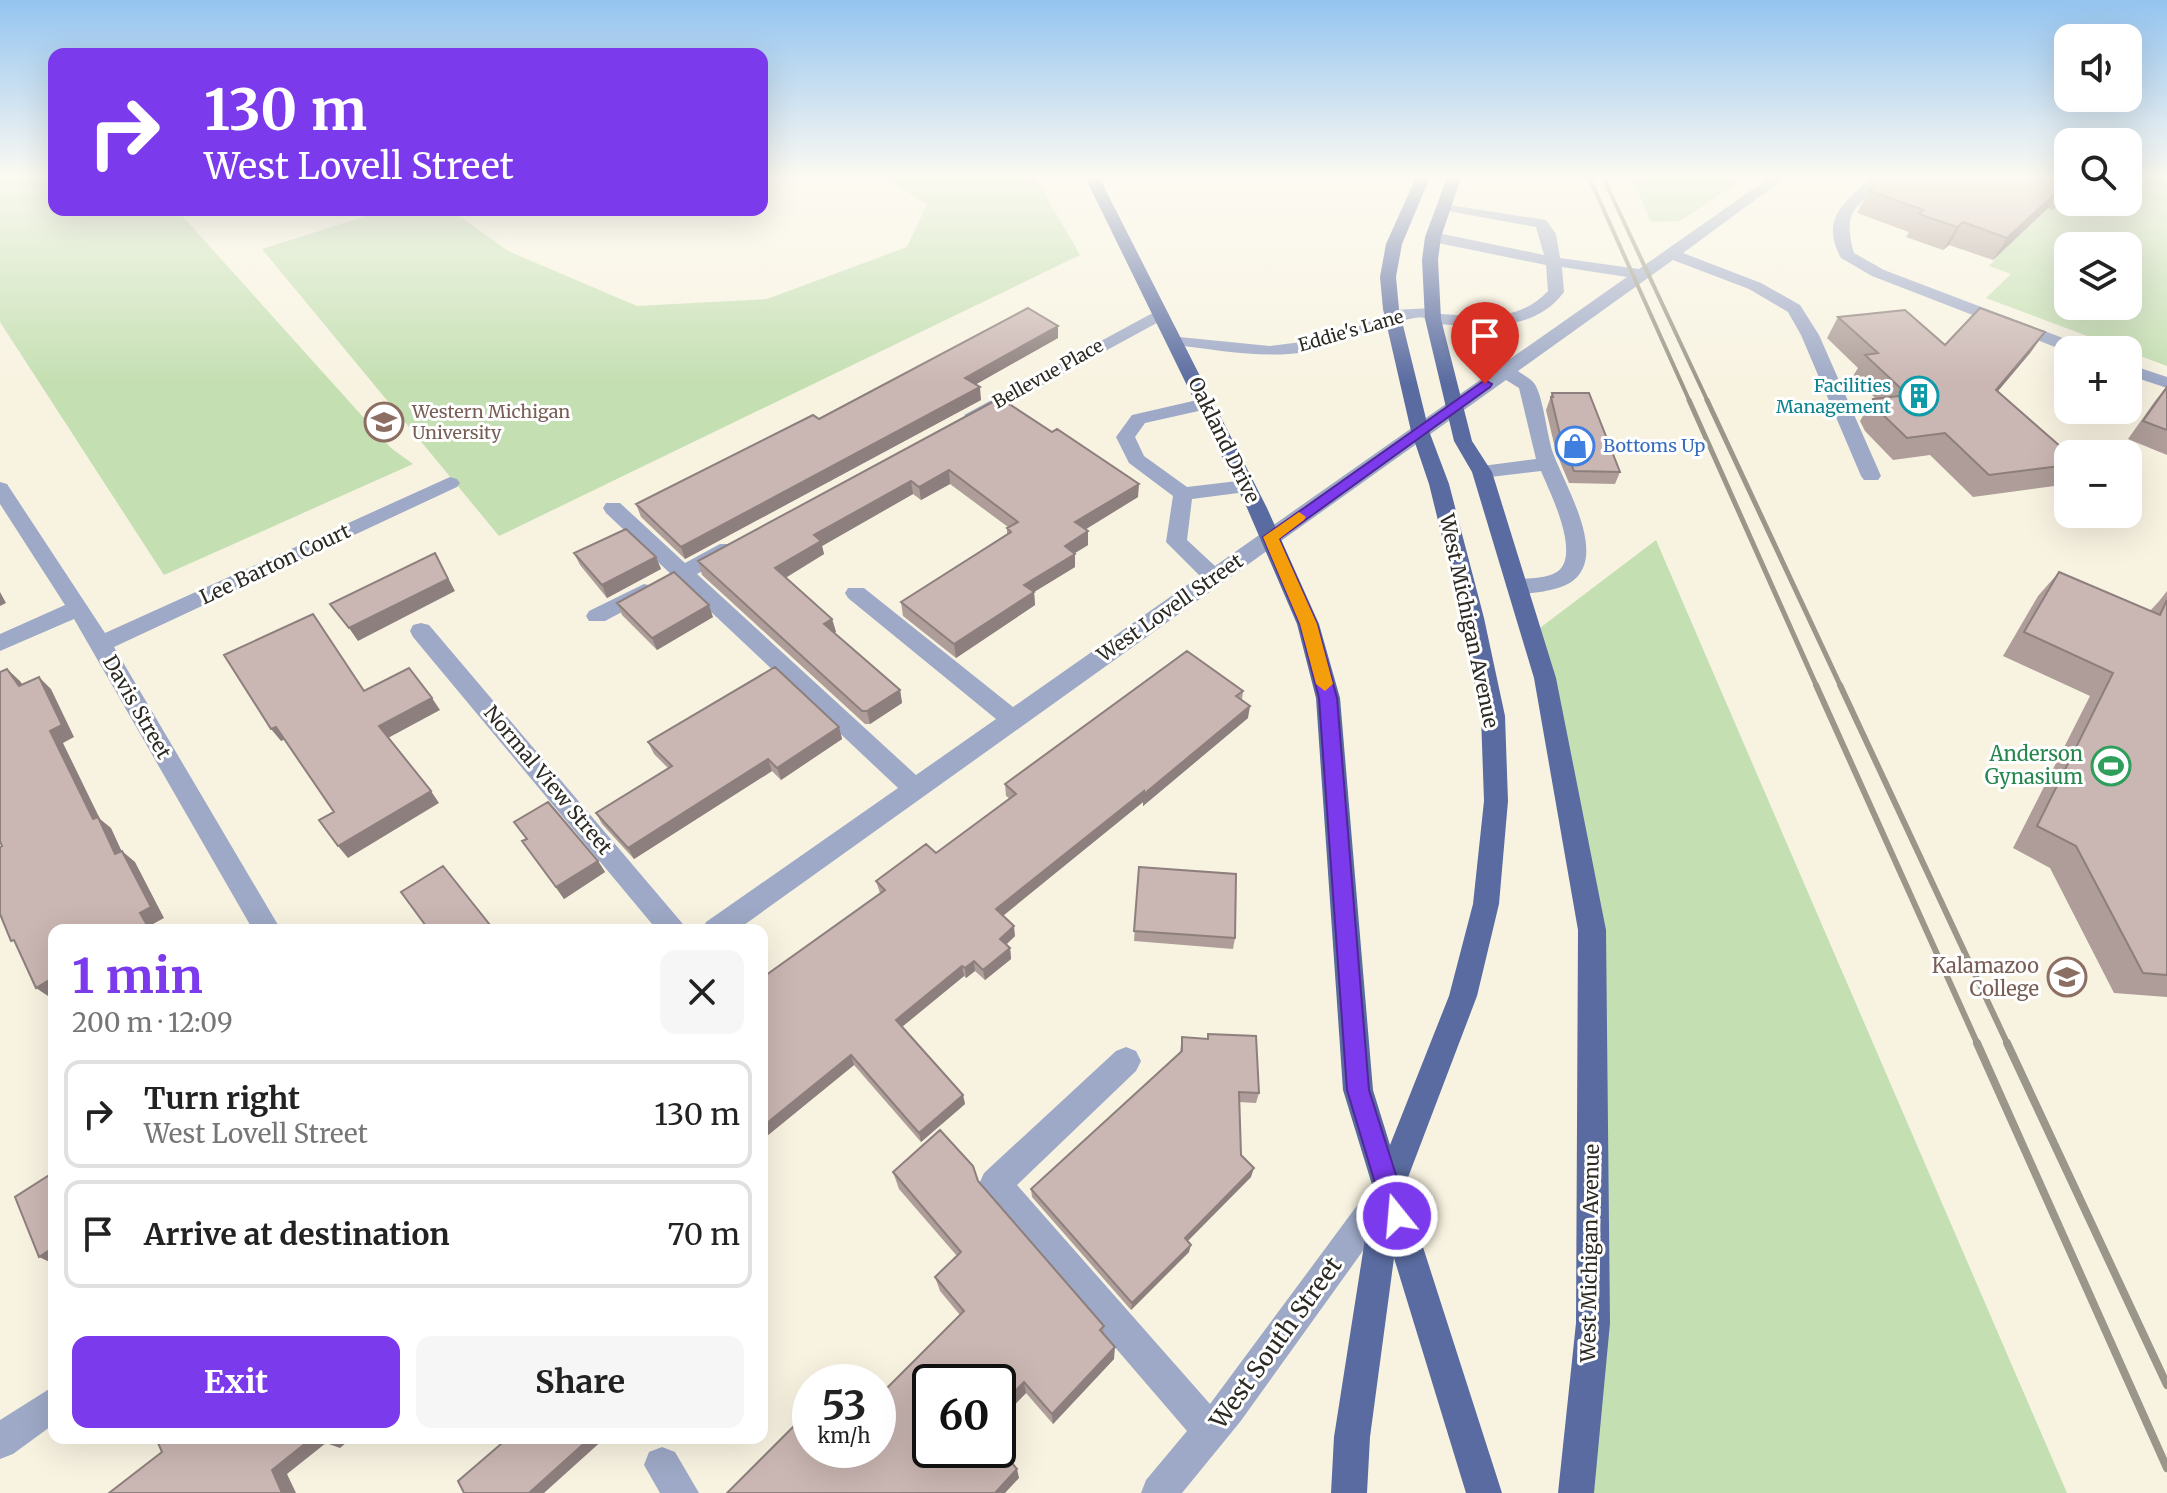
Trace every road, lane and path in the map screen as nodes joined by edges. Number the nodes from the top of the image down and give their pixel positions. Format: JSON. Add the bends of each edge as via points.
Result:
{"nodes":[{"id":1,"x":1126,"y":245,"type":"edge"},
{"id":2,"x":1394,"y":245,"type":"edge"},
{"id":3,"x":1432,"y":245,"type":"edge"},
{"id":4,"x":1471,"y":245,"type":"edge"},
{"id":5,"x":1549,"y":245,"type":"edge"},
{"id":6,"x":1682,"y":245,"type":"edge"},
{"id":7,"x":1844,"y":245,"type":"edge"},
{"id":8,"x":1670,"y":253,"type":"junction"},
{"id":9,"x":1551,"y":261,"type":"junction"},
{"id":10,"x":1642,"y":274,"type":"junction"},
{"id":11,"x":1556,"y":292,"type":"junction"},
{"id":12,"x":1593,"y":308,"type":"junction"},
{"id":13,"x":1160,"y":314,"type":"junction"},
{"id":14,"x":1393,"y":315,"type":"junction"},
{"id":15,"x":1432,"y":316,"type":"junction"},
{"id":16,"x":1503,"y":335,"type":"junction"},
{"id":17,"x":1175,"y":340,"type":"junction"},
{"id":18,"x":2054,"y":341,"type":"edge"},
{"id":19,"x":1522,"y":357,"type":"junction"},
{"id":20,"x":1504,"y":370,"type":"junction"},
{"id":21,"x":2142,"y":374,"type":"edge"},
{"id":22,"x":2167,"y":383,"type":"edge"},
{"id":23,"x":1206,"y":404,"type":"junction"},
{"id":24,"x":1456,"y":406,"type":"junction"},
{"id":25,"x":956,"y":424,"type":"edge"},
{"id":26,"x":1420,"y":431,"type":"junction"},
{"id":27,"x":1548,"y":464,"type":"junction"},
{"id":28,"x":1482,"y":472,"type":"junction"},
{"id":29,"x":1871,"y":476,"type":"dead end"},
{"id":30,"x":450,"y":483,"type":"dead end"},
{"id":31,"x":1246,"y":486,"type":"junction"},
{"id":32,"x":0,"y":488,"type":"edge"},
{"id":33,"x":1183,"y":494,"type":"junction"},
{"id":34,"x":613,"y":508,"type":"dead end"},
{"id":35,"x":1271,"y":537,"type":"junction"},
{"id":36,"x":738,"y":543,"type":"edge"},
{"id":37,"x":682,"y":572,"type":"junction"},
{"id":38,"x":1214,"y":577,"type":"junction"},
{"id":39,"x":1517,"y":586,"type":"junction"},
{"id":40,"x":856,"y":593,"type":"dead end"},
{"id":41,"x":76,"y":609,"type":"junction"},
{"id":42,"x":597,"y":616,"type":"dead end"},
{"id":43,"x":421,"y":631,"type":"dead end"},
{"id":44,"x":0,"y":643,"type":"edge"},
{"id":45,"x":101,"y":644,"type":"junction"},
{"id":46,"x":1012,"y":719,"type":"junction"},
{"id":47,"x":914,"y":788,"type":"junction"},
{"id":48,"x":264,"y":924,"type":"edge"},
{"id":49,"x":669,"y":924,"type":"edge"},
{"id":50,"x":724,"y":924,"type":"edge"},
{"id":51,"x":1126,"y":1061,"type":"dead end"},
{"id":52,"x":1388,"y":1190,"type":"junction"},
{"id":53,"x":48,"y":1407,"type":"edge"},
{"id":54,"x":1210,"y":1431,"type":"junction"},
{"id":55,"x":0,"y":1441,"type":"edge"},
{"id":56,"x":1159,"y":1493,"type":"edge"},
{"id":57,"x":1349,"y":1493,"type":"edge"},
{"id":58,"x":1484,"y":1493,"type":"edge"},
{"id":59,"x":1576,"y":1493,"type":"edge"}],
"edges":[{"from":1,"to":13,"type":"main road","name":"Oakland Drive"},
{"from":2,"to":14,"type":"main road","name":"West Michigan Avenue","via":[[1388,277]]},
{"from":3,"to":15,"type":"main road","name":"West Michigan Avenue"},
{"from":4,"to":9,"type":"street"},
{"from":5,"to":9,"type":"street"},
{"from":6,"to":8,"type":"street","name":"West Lovell Street"},
{"from":7,"to":18,"type":"street","via":[[1847,255],[1878,273]]},
{"from":8,"to":10,"type":"street","name":"West Lovell Street"},
{"from":8,"to":29,"type":"street","via":[[1755,286],[1794,309]]},
{"from":9,"to":10,"type":"street"},
{"from":9,"to":11,"type":"street"},
{"from":10,"to":12,"type":"street","name":"West Lovell Street"},
{"from":11,"to":12,"type":"street"},
{"from":11,"to":16,"type":"street"},
{"from":12,"to":19,"type":"street","name":"West Lovell Street"},
{"from":13,"to":17,"type":"main road","name":"Oakland Drive"},
{"from":13,"to":25,"type":"street","name":"Bellevue Place"},
{"from":14,"to":15,"type":"street","name":"Eddie's Lane"},
{"from":14,"to":17,"type":"street","name":"Eddie's Lane","via":[[1368,329],[1311,346],[1270,351]]},
{"from":14,"to":26,"type":"main road","name":"West Michigan Avenue"},
{"from":15,"to":16,"type":"street","name":"Eddie's Lane"},
{"from":15,"to":24,"type":"main road","name":"West Michigan Avenue"},
{"from":16,"to":19,"type":"street"},
{"from":17,"to":23,"type":"main road","name":"Oakland Drive"},
{"from":19,"to":20,"type":"street","name":"West Lovell Street"},
{"from":20,"to":24,"type":"street","name":"West Lovell Street"},
{"from":20,"to":27,"type":"street","via":[[1527,386]]},
{"from":21,"to":22,"type":"street"},
{"from":23,"to":31,"type":"main road","name":"Oakland Drive"},
{"from":23,"to":33,"type":"street","via":[[1139,419],[1125,437],[1136,459]]},
{"from":24,"to":26,"type":"street","name":"West Lovell Street"},
{"from":24,"to":28,"type":"main road","name":"West Michigan Avenue","via":[[1463,441]]},
{"from":26,"to":35,"type":"street","name":"West Lovell Street"},
{"from":26,"to":52,"type":"main road","name":"West Michigan Avenue","via":[[1439,484],[1493,716],[1496,801],[1486,904],[1463,996]]},
{"from":27,"to":28,"type":"street"},
{"from":27,"to":39,"type":"street","via":[[1578,546],[1576,566],[1555,581]]},
{"from":28,"to":39,"type":"main road","name":"West Michigan Avenue"},
{"from":30,"to":45,"type":"street","name":"Lee Barton Court"},
{"from":31,"to":33,"type":"street"},
{"from":31,"to":35,"type":"main road","name":"Oakland Drive"},
{"from":32,"to":41,"type":"street","name":"Davis Street"},
{"from":33,"to":38,"type":"street","via":[[1176,542]]},
{"from":34,"to":37,"type":"street"},
{"from":35,"to":38,"type":"street","name":"West Lovell Street"},
{"from":35,"to":52,"type":"main road","name":"Oakland Drive","via":[[1308,624],[1328,698],[1358,1090]]},
{"from":36,"to":37,"type":"street"},
{"from":37,"to":42,"type":"street"},
{"from":37,"to":47,"type":"street"},
{"from":38,"to":46,"type":"street","name":"West Lovell Street"},
{"from":39,"to":59,"type":"main road","name":"West Michigan Avenue","via":[[1545,678],[1592,930],[1593,1323]]},
{"from":40,"to":46,"type":"street"},
{"from":41,"to":44,"type":"street"},
{"from":41,"to":45,"type":"street","name":"Davis Street"},
{"from":43,"to":49,"type":"street","name":"Normal View Street"},
{"from":45,"to":48,"type":"street","name":"Davis Street"},
{"from":46,"to":47,"type":"street","name":"West Lovell Street"},
{"from":47,"to":50,"type":"street","name":"West Lovell Street"},
{"from":51,"to":54,"type":"street","via":[[995,1184]]},
{"from":52,"to":54,"type":"street","name":"West South Street"},
{"from":52,"to":57,"type":"main road","name":"West Michigan Avenue","via":[[1352,1437]]},
{"from":52,"to":58,"type":"main road","name":"Oakland Drive"},
{"from":53,"to":55,"type":"street"},
{"from":54,"to":56,"type":"street","name":"West South Street"}]}
